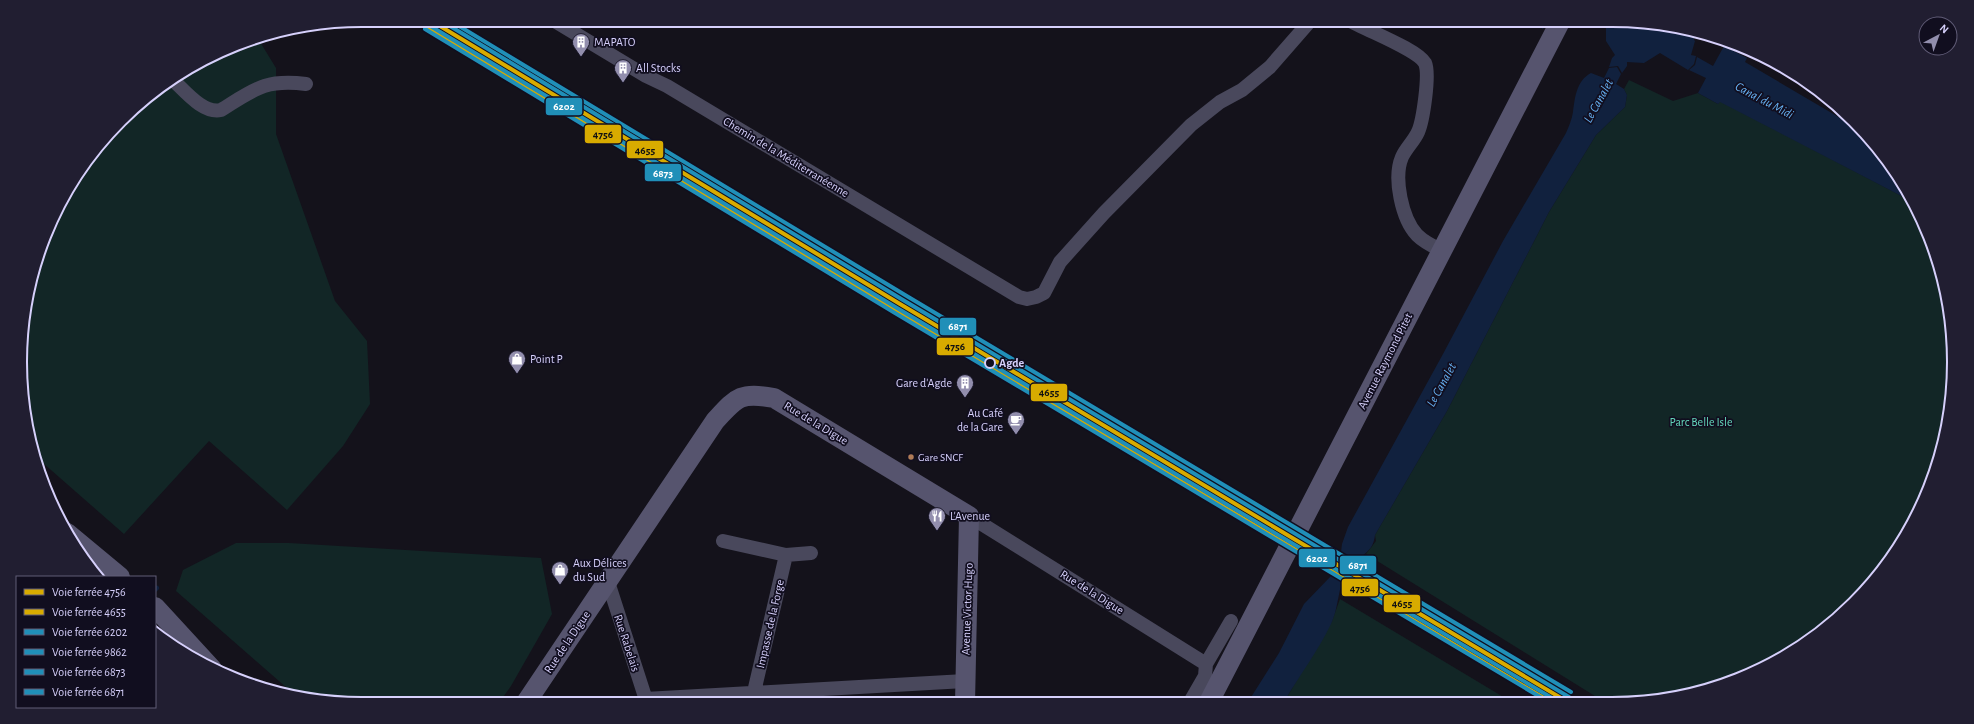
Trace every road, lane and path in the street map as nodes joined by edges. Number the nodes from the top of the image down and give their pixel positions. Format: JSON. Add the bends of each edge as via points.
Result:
{"nodes":[{"id":1,"x":565,"y":27,"type":"edge"},
{"id":2,"x":1305,"y":27,"type":"edge"},
{"id":3,"x":1363,"y":27,"type":"edge"},
{"id":4,"x":1558,"y":27,"type":"edge"},
{"id":5,"x":176,"y":83,"type":"edge"},
{"id":6,"x":306,"y":84,"type":"dead end"},
{"id":7,"x":1443,"y":251,"type":"junction"},
{"id":8,"x":970,"y":516,"type":"junction"},
{"id":9,"x":723,"y":542,"type":"dead end"},
{"id":10,"x":80,"y":544,"type":"edge"},
{"id":11,"x":811,"y":553,"type":"dead end"},
{"id":12,"x":786,"y":555,"type":"junction"},
{"id":13,"x":119,"y":576,"type":"edge"},
{"id":14,"x":608,"y":582,"type":"junction"},
{"id":15,"x":156,"y":608,"type":"edge"},
{"id":16,"x":1231,"y":621,"type":"dead end"},
{"id":17,"x":178,"y":630,"type":"junction"},
{"id":18,"x":184,"y":646,"type":"edge"},
{"id":19,"x":200,"y":655,"type":"edge"},
{"id":20,"x":1206,"y":664,"type":"junction"},
{"id":21,"x":965,"y":682,"type":"junction"},
{"id":22,"x":754,"y":692,"type":"junction"},
{"id":23,"x":530,"y":697,"type":"edge"},
{"id":24,"x":645,"y":697,"type":"edge"},
{"id":25,"x":694,"y":697,"type":"edge"},
{"id":26,"x":965,"y":697,"type":"edge"},
{"id":27,"x":1193,"y":697,"type":"edge"},
{"id":28,"x":1212,"y":697,"type":"edge"}],
"edges":[{"from":1,"to":2,"type":"street","name":"Chemin de la Méditerranéenne","via":[[1018,297],[1027,299],[1044,293],[1060,262],[1104,213],[1191,125],[1270,67]]},
{"from":3,"to":7,"type":"street","via":[[1411,50],[1424,63],[1427,82],[1420,127],[1401,158],[1398,185],[1406,215],[1416,234]]},
{"from":4,"to":7,"type":"main road","name":"Avenue Raymond Pitet"},
{"from":5,"to":6,"type":"street","via":[[203,106],[215,111],[266,84]]},
{"from":7,"to":28,"type":"main road","name":"Avenue Raymond Pitet"},
{"from":8,"to":14,"type":"main road","name":"Rue de la Digue","via":[[774,398],[746,395],[732,402],[715,421]]},
{"from":8,"to":20,"type":"street","name":"Rue de la Digue"},
{"from":8,"to":21,"type":"main road","name":"Avenue Victor Hugo"},
{"from":9,"to":12,"type":"street"},
{"from":10,"to":13,"type":"main road"},
{"from":11,"to":12,"type":"street"},
{"from":12,"to":22,"type":"street","name":"Impasse de la Forge"},
{"from":14,"to":23,"type":"main road","name":"Rue de la Digue"},
{"from":14,"to":24,"type":"street","name":"Rue Rabelais"},
{"from":15,"to":17,"type":"main road"},
{"from":16,"to":20,"type":"street"},
{"from":17,"to":18,"type":"main road"},
{"from":17,"to":19,"type":"main road"},
{"from":20,"to":27,"type":"street","via":[[1205,676]]},
{"from":21,"to":22,"type":"street"},
{"from":21,"to":26,"type":"main road","name":"Avenue Victor Hugo"},
{"from":22,"to":25,"type":"street"}]}
